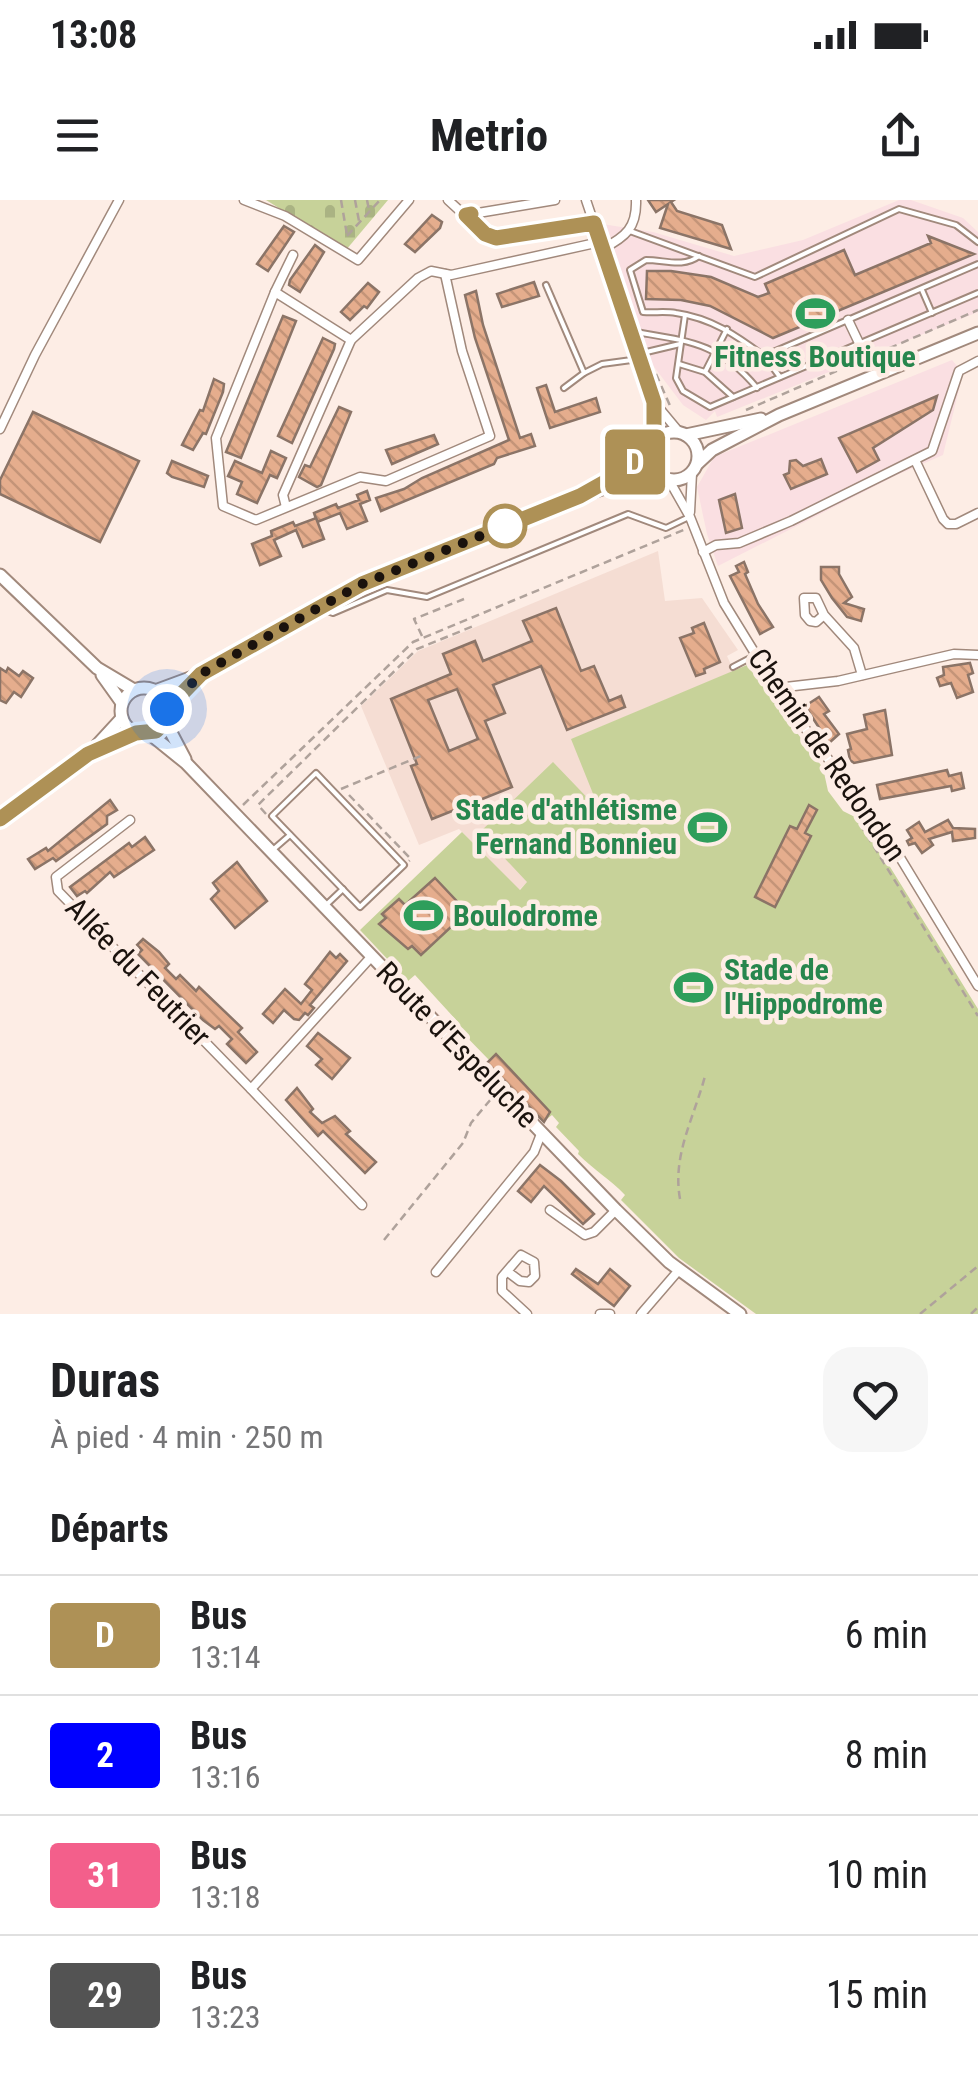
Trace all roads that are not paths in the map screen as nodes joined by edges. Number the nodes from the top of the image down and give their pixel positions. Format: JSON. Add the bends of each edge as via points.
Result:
{"nodes":[{"id":1,"x":119,"y":200,"type":"edge"},
{"id":2,"x":244,"y":200,"type":"edge"},
{"id":3,"x":409,"y":200,"type":"edge"},
{"id":4,"x":448,"y":200,"type":"edge"},
{"id":5,"x":555,"y":200,"type":"edge"},
{"id":6,"x":586,"y":200,"type":"edge"},
{"id":7,"x":637,"y":202,"type":"edge"},
{"id":8,"x":466,"y":215,"type":"junction"},
{"id":9,"x":594,"y":223,"type":"junction"},
{"id":10,"x":630,"y":231,"type":"junction"},
{"id":11,"x":978,"y":242,"type":"edge"},
{"id":12,"x":601,"y":245,"type":"junction"},
{"id":13,"x":293,"y":255,"type":"dead end"},
{"id":14,"x":700,"y":256,"type":"junction"},
{"id":15,"x":978,"y":264,"type":"edge"},
{"id":16,"x":445,"y":274,"type":"junction"},
{"id":17,"x":546,"y":285,"type":"dead end"},
{"id":18,"x":921,"y":288,"type":"junction"},
{"id":19,"x":275,"y":292,"type":"junction"},
{"id":20,"x":978,"y":293,"type":"edge"},
{"id":21,"x":932,"y":313,"type":"junction"},
{"id":22,"x":685,"y":315,"type":"junction"},
{"id":23,"x":848,"y":320,"type":"junction"},
{"id":24,"x":727,"y":329,"type":"junction"},
{"id":25,"x":630,"y":331,"type":"junction"},
{"id":26,"x":978,"y":333,"type":"edge"},
{"id":27,"x":351,"y":340,"type":"junction"},
{"id":28,"x":681,"y":341,"type":"junction"},
{"id":29,"x":859,"y":343,"type":"junction"},
{"id":30,"x":716,"y":351,"type":"junction"},
{"id":31,"x":764,"y":356,"type":"junction"},
{"id":32,"x":638,"y":357,"type":"junction"},
{"id":33,"x":978,"y":361,"type":"edge"},
{"id":34,"x":677,"y":364,"type":"junction"},
{"id":35,"x":705,"y":372,"type":"junction"},
{"id":36,"x":584,"y":373,"type":"junction"},
{"id":37,"x":780,"y":377,"type":"junction"},
{"id":38,"x":564,"y":388,"type":"dead end"},
{"id":39,"x":758,"y":388,"type":"junction"},
{"id":40,"x":733,"y":397,"type":"junction"},
{"id":41,"x":654,"y":402,"type":"junction"},
{"id":42,"x":780,"y":414,"type":"junction"},
{"id":43,"x":0,"y":428,"type":"edge"},
{"id":44,"x":682,"y":433,"type":"junction"},
{"id":45,"x":652,"y":446,"type":"junction"},
{"id":46,"x":915,"y":460,"type":"junction"},
{"id":47,"x":695,"y":468,"type":"junction"},
{"id":48,"x":665,"y":479,"type":"junction"},
{"id":49,"x":580,"y":496,"type":"junction"},
{"id":50,"x":286,"y":507,"type":"junction"},
{"id":51,"x":978,"y":513,"type":"edge"},
{"id":52,"x":691,"y":521,"type":"junction"},
{"id":53,"x":703,"y":552,"type":"junction"},
{"id":54,"x":0,"y":575,"type":"edge"},
{"id":55,"x":318,"y":608,"type":"junction"},
{"id":56,"x":824,"y":615,"type":"dead end"},
{"id":57,"x":978,"y":655,"type":"edge"},
{"id":58,"x":756,"y":656,"type":"junction"},
{"id":59,"x":732,"y":667,"type":"dead end"},
{"id":60,"x":96,"y":668,"type":"junction"},
{"id":61,"x":201,"y":674,"type":"junction"},
{"id":62,"x":862,"y":675,"type":"junction"},
{"id":63,"x":777,"y":688,"type":"junction"},
{"id":64,"x":134,"y":690,"type":"junction"},
{"id":65,"x":155,"y":691,"type":"junction"},
{"id":66,"x":122,"y":704,"type":"junction"},
{"id":67,"x":166,"y":715,"type":"junction"},
{"id":68,"x":122,"y":718,"type":"junction"},
{"id":69,"x":136,"y":733,"type":"junction"},
{"id":70,"x":150,"y":734,"type":"junction"},
{"id":71,"x":88,"y":754,"type":"junction"},
{"id":72,"x":186,"y":763,"type":"junction"},
{"id":73,"x":0,"y":820,"type":"edge"},
{"id":74,"x":130,"y":820,"type":"dead end"},
{"id":75,"x":290,"y":835,"type":"junction"},
{"id":76,"x":272,"y":851,"type":"junction"},
{"id":77,"x":343,"y":889,"type":"junction"},
{"id":78,"x":325,"y":906,"type":"junction"},
{"id":79,"x":372,"y":956,"type":"junction"},
{"id":80,"x":978,"y":986,"type":"edge"},
{"id":81,"x":251,"y":1088,"type":"junction"},
{"id":82,"x":541,"y":1134,"type":"junction"},
{"id":83,"x":362,"y":1205,"type":"dead end"},
{"id":84,"x":550,"y":1210,"type":"dead end"},
{"id":85,"x":616,"y":1210,"type":"junction"},
{"id":86,"x":680,"y":1270,"type":"junction"},
{"id":87,"x":436,"y":1272,"type":"dead end"},
{"id":88,"x":508,"y":1272,"type":"dead end"},
{"id":89,"x":526,"y":1314,"type":"edge"},
{"id":90,"x":600,"y":1314,"type":"edge"},
{"id":91,"x":610,"y":1314,"type":"edge"},
{"id":92,"x":641,"y":1314,"type":"edge"},
{"id":93,"x":740,"y":1314,"type":"edge"}],
"edges":[{"from":1,"to":43,"type":"street"},
{"from":2,"to":3,"type":"street","via":[[358,260]]},
{"from":4,"to":8,"type":"street"},
{"from":5,"to":8,"type":"street"},
{"from":6,"to":9,"type":"street"},
{"from":7,"to":10,"type":"street"},
{"from":8,"to":9,"type":"street","via":[[496,238]]},
{"from":9,"to":12,"type":"street"},
{"from":10,"to":12,"type":"street"},
{"from":10,"to":14,"type":"lane"},
{"from":11,"to":14,"type":"lane","via":[[956,225],[900,210],[755,277]]},
{"from":12,"to":16,"type":"street"},
{"from":12,"to":25,"type":"street"},
{"from":13,"to":19,"type":"street"},
{"from":14,"to":22,"type":"lane","via":[[672,264],[646,260],[630,270],[643,312]]},
{"from":15,"to":18,"type":"lane"},
{"from":16,"to":27,"type":"street","via":[[418,278]]},
{"from":16,"to":50,"type":"street","via":[[490,436],[386,481],[360,477]]},
{"from":17,"to":36,"type":"lane"},
{"from":18,"to":21,"type":"lane"},
{"from":18,"to":23,"type":"lane"},
{"from":19,"to":27,"type":"street"},
{"from":19,"to":50,"type":"street","via":[[216,438],[223,506],[256,520]]},
{"from":20,"to":21,"type":"lane"},
{"from":21,"to":29,"type":"lane"},
{"from":22,"to":24,"type":"lane"},
{"from":22,"to":28,"type":"lane"},
{"from":23,"to":29,"type":"street"},
{"from":23,"to":31,"type":"lane"},
{"from":24,"to":30,"type":"lane"},
{"from":24,"to":31,"type":"lane"},
{"from":25,"to":28,"type":"lane"},
{"from":25,"to":32,"type":"street"},
{"from":26,"to":42,"type":"main road"},
{"from":27,"to":50,"type":"street","via":[[283,495]]},
{"from":28,"to":30,"type":"lane"},
{"from":28,"to":32,"type":"lane"},
{"from":28,"to":34,"type":"lane"},
{"from":29,"to":37,"type":"lane"},
{"from":30,"to":35,"type":"lane"},
{"from":30,"to":39,"type":"lane"},
{"from":31,"to":37,"type":"lane"},
{"from":32,"to":36,"type":"lane"},
{"from":32,"to":41,"type":"street"},
{"from":33,"to":46,"type":"street","via":[[959,371],[937,443]]},
{"from":34,"to":35,"type":"lane"},
{"from":34,"to":40,"type":"lane","via":[[683,391],[710,407]]},
{"from":35,"to":40,"type":"lane"},
{"from":36,"to":38,"type":"lane"},
{"from":37,"to":39,"type":"lane"},
{"from":39,"to":40,"type":"lane"},
{"from":41,"to":44,"type":"street"},
{"from":41,"to":45,"type":"street"},
{"from":42,"to":44,"type":"main road"},
{"from":42,"to":47,"type":"main road","via":[[712,450]]},
{"from":44,"to":45,"type":"main road","via":[[665,433]]},
{"from":44,"to":47,"type":"main road","via":[[698,450]]},
{"from":45,"to":48,"type":"main road","via":[[651,465]]},
{"from":45,"to":49,"type":"main road","via":[[628,469]]},
{"from":46,"to":51,"type":"street","via":[[942,519],[956,524]]},
{"from":46,"to":53,"type":"street","via":[[791,522]]},
{"from":47,"to":48,"type":"main road","via":[[685,478]]},
{"from":47,"to":52,"type":"street","name":"Chemin de Redondon"},
{"from":48,"to":49,"type":"main road","via":[[626,481]]},
{"from":48,"to":52,"type":"street","name":"Chemin de Redondon"},
{"from":49,"to":55,"type":"main road"},
{"from":52,"to":53,"type":"street","name":"Chemin de Redondon"},
{"from":52,"to":55,"type":"lane","via":[[666,528],[628,514],[428,597],[386,590],[333,613]]},
{"from":53,"to":58,"type":"street","name":"Chemin de Redondon"},
{"from":54,"to":60,"type":"main road"},
{"from":55,"to":61,"type":"main road"},
{"from":56,"to":62,"type":"street","via":[[854,648]]},
{"from":57,"to":62,"type":"street","via":[[954,654]]},
{"from":58,"to":59,"type":"lane"},
{"from":58,"to":63,"type":"street","name":"Chemin de Redondon"},
{"from":60,"to":64,"type":"main road"},
{"from":60,"to":66,"type":"main road"},
{"from":61,"to":65,"type":"main road"},
{"from":61,"to":67,"type":"main road"},
{"from":62,"to":63,"type":"street"},
{"from":63,"to":80,"type":"street","name":"Chemin de Redondon","via":[[890,842]]},
{"from":64,"to":65,"type":"main road"},
{"from":64,"to":66,"type":"main road"},
{"from":65,"to":67,"type":"main road","via":[[166,702]]},
{"from":66,"to":68,"type":"main road"},
{"from":67,"to":70,"type":"main road"},
{"from":67,"to":72,"type":"main road","name":"Route d'Espeluche"},
{"from":68,"to":69,"type":"main road"},
{"from":68,"to":71,"type":"main road"},
{"from":69,"to":70,"type":"main road"},
{"from":69,"to":71,"type":"main road"},
{"from":70,"to":72,"type":"main road","name":"Route d'Espeluche"},
{"from":71,"to":73,"type":"main road"},
{"from":72,"to":76,"type":"main road","name":"Route d'Espeluche"},
{"from":74,"to":81,"type":"street","name":"Allée du Feutrier","via":[[56,877],[58,890]]},
{"from":75,"to":76,"type":"lane"},
{"from":75,"to":77,"type":"lane"},
{"from":75,"to":77,"type":"lane","via":[[272,816],[316,773],[404,865],[360,907]]},
{"from":76,"to":78,"type":"main road","name":"Route d'Espeluche"},
{"from":77,"to":78,"type":"lane"},
{"from":78,"to":79,"type":"main road","name":"Route d'Espeluche"},
{"from":79,"to":81,"type":"street"},
{"from":79,"to":82,"type":"main road","name":"Route d'Espeluche"},
{"from":81,"to":83,"type":"street","name":"Allée du Feutrier"},
{"from":82,"to":85,"type":"main road","name":"Route d'Espeluche"},
{"from":82,"to":87,"type":"street","via":[[534,1152]]},
{"from":84,"to":85,"type":"street","via":[[585,1235]]},
{"from":85,"to":86,"type":"main road","name":"Route d'Espeluche"},
{"from":86,"to":92,"type":"street"},
{"from":86,"to":93,"type":"main road","name":"Route d'Espeluche"},
{"from":88,"to":89,"type":"street","via":[[502,1291]]},
{"from":90,"to":91,"type":"street"}]}
